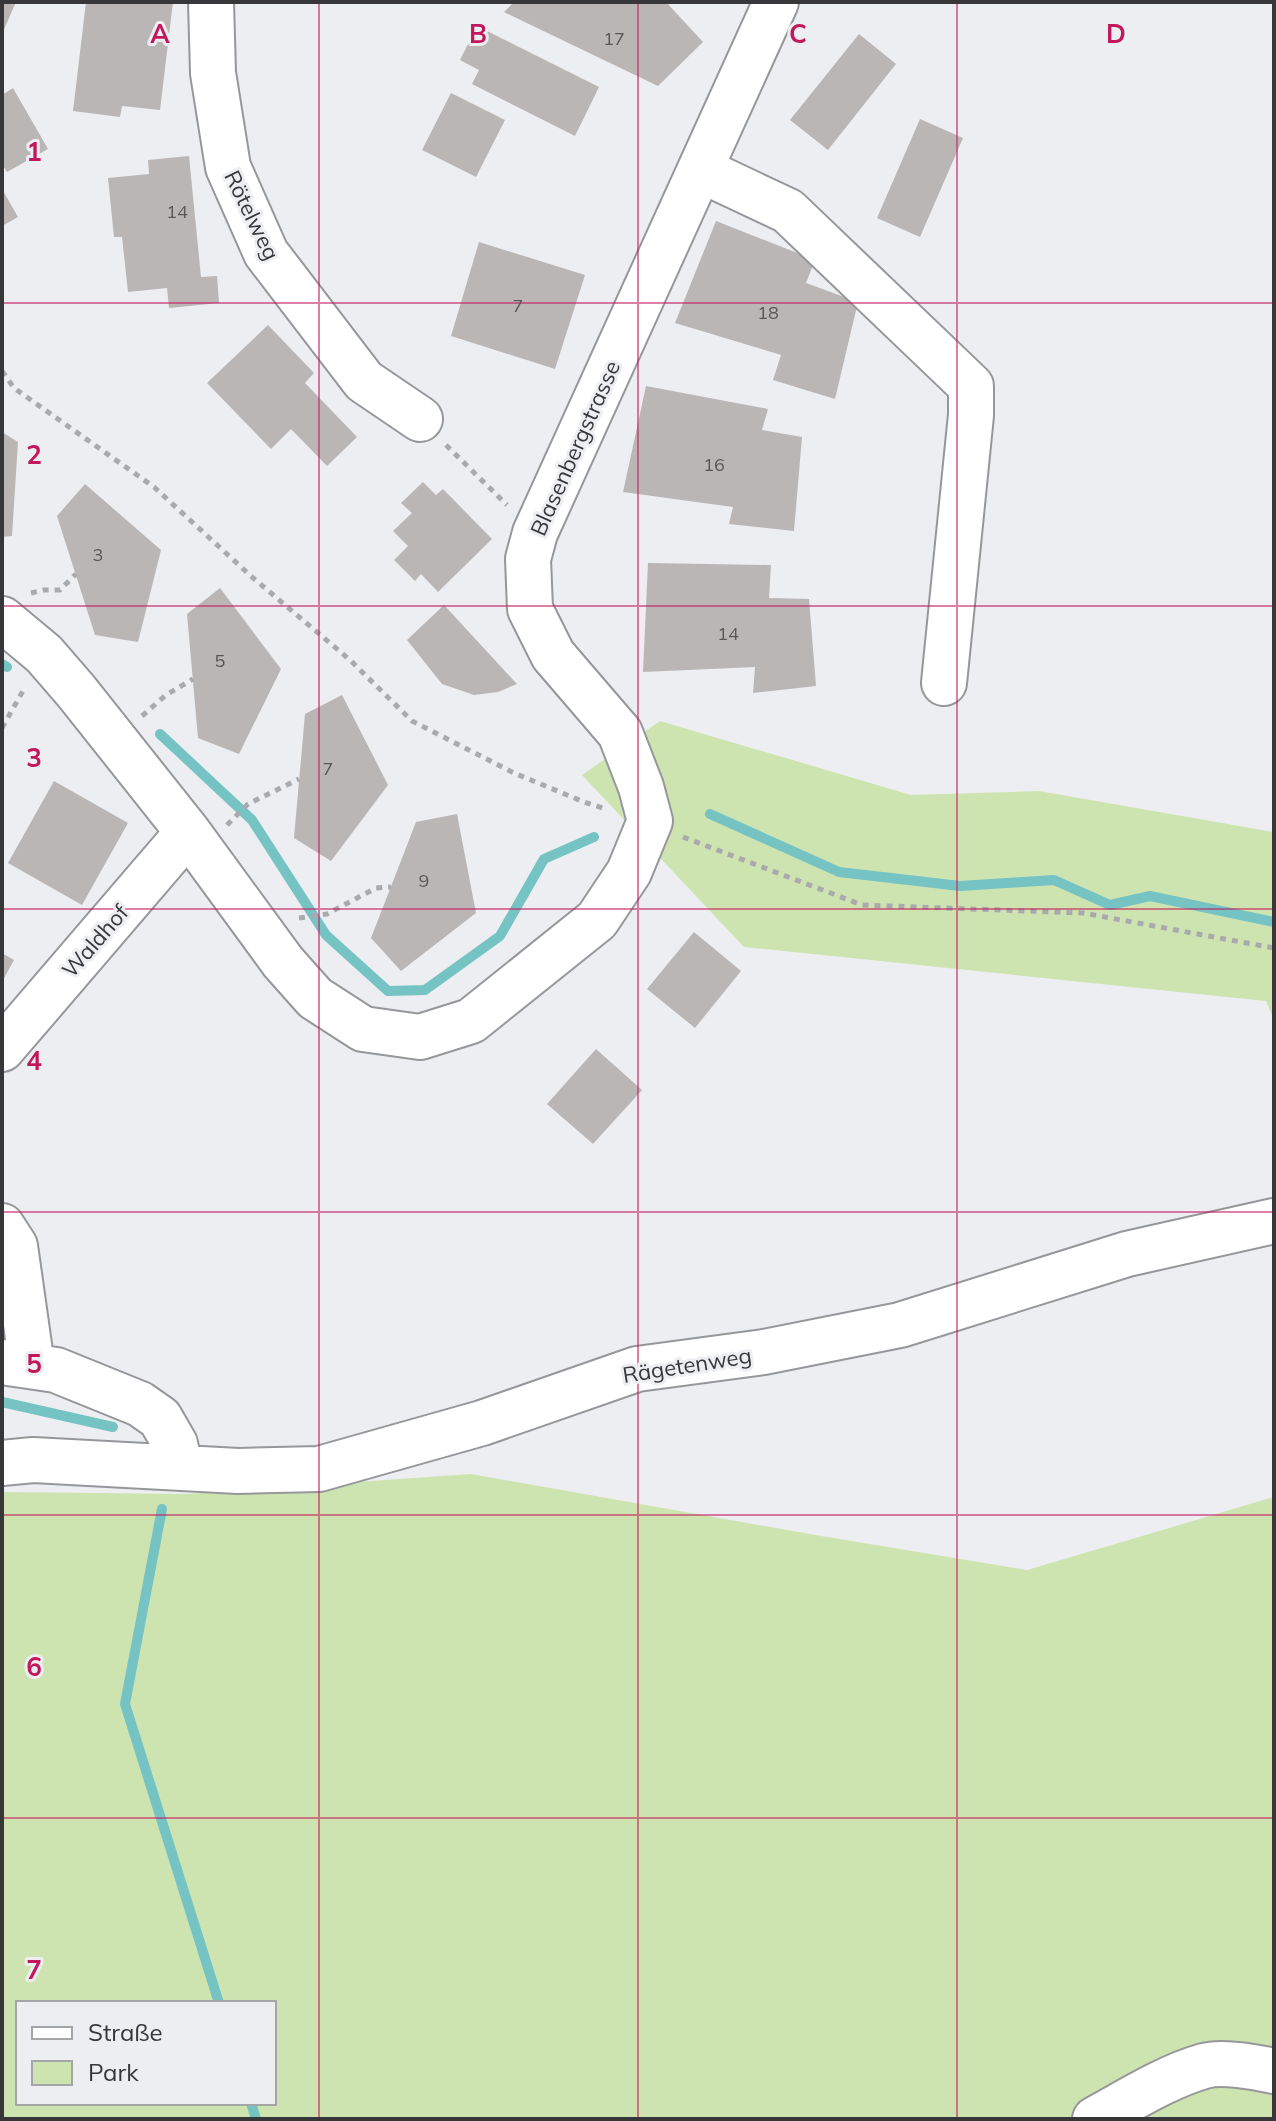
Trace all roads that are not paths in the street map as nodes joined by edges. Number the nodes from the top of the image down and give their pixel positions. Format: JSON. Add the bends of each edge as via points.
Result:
{"nodes":[{"id":1,"x":211,"y":2,"type":"edge"},
{"id":2,"x":776,"y":2,"type":"edge"},
{"id":3,"x":701,"y":170,"type":"junction"},
{"id":4,"x":420,"y":419,"type":"road end"},
{"id":5,"x":12,"y":608,"type":"edge"},
{"id":6,"x":944,"y":683,"type":"dead end"},
{"id":7,"x":209,"y":828,"type":"junction"},
{"id":8,"x":2,"y":1049,"type":"edge"},
{"id":9,"x":1274,"y":1221,"type":"edge"},
{"id":10,"x":2,"y":1226,"type":"edge"},
{"id":11,"x":17,"y":1364,"type":"edge"},
{"id":12,"x":2,"y":1463,"type":"edge"},
{"id":13,"x":180,"y":1467,"type":"junction"},
{"id":14,"x":1274,"y":2071,"type":"edge"},
{"id":15,"x":1095,"y":2119,"type":"edge"}],
"edges":[{"from":1,"to":4,"type":"street","name":"Rötelweg","via":[[213,73],[228,167],[266,253],[364,381]]},
{"from":2,"to":3,"type":"street","name":"Blasenbergstrasse"},
{"from":3,"to":6,"type":"street","via":[[788,211],[971,386]]},
{"from":3,"to":7,"type":"street","name":"Blasenbergstrasse","via":[[535,533],[528,559],[530,609],[553,655],[620,733],[650,821],[629,872],[597,920],[471,1021],[420,1037],[363,1029],[315,998],[283,962]]},
{"from":5,"to":7,"type":"street","via":[[44,654]]},
{"from":7,"to":8,"type":"street","name":"Waldhof"},
{"from":9,"to":13,"type":"street","name":"Rägetenweg","via":[[1127,1254],[900,1325],[764,1352],[637,1369],[482,1423],[319,1469]]},
{"from":10,"to":11,"type":"street","via":[[15,1246]]},
{"from":11,"to":13,"type":"street","via":[[56,1370],[140,1404],[160,1418],[175,1444]]},
{"from":12,"to":13,"type":"street","name":"Rägetenweg"},
{"from":14,"to":15,"type":"street","via":[[1207,2064]]}]}
